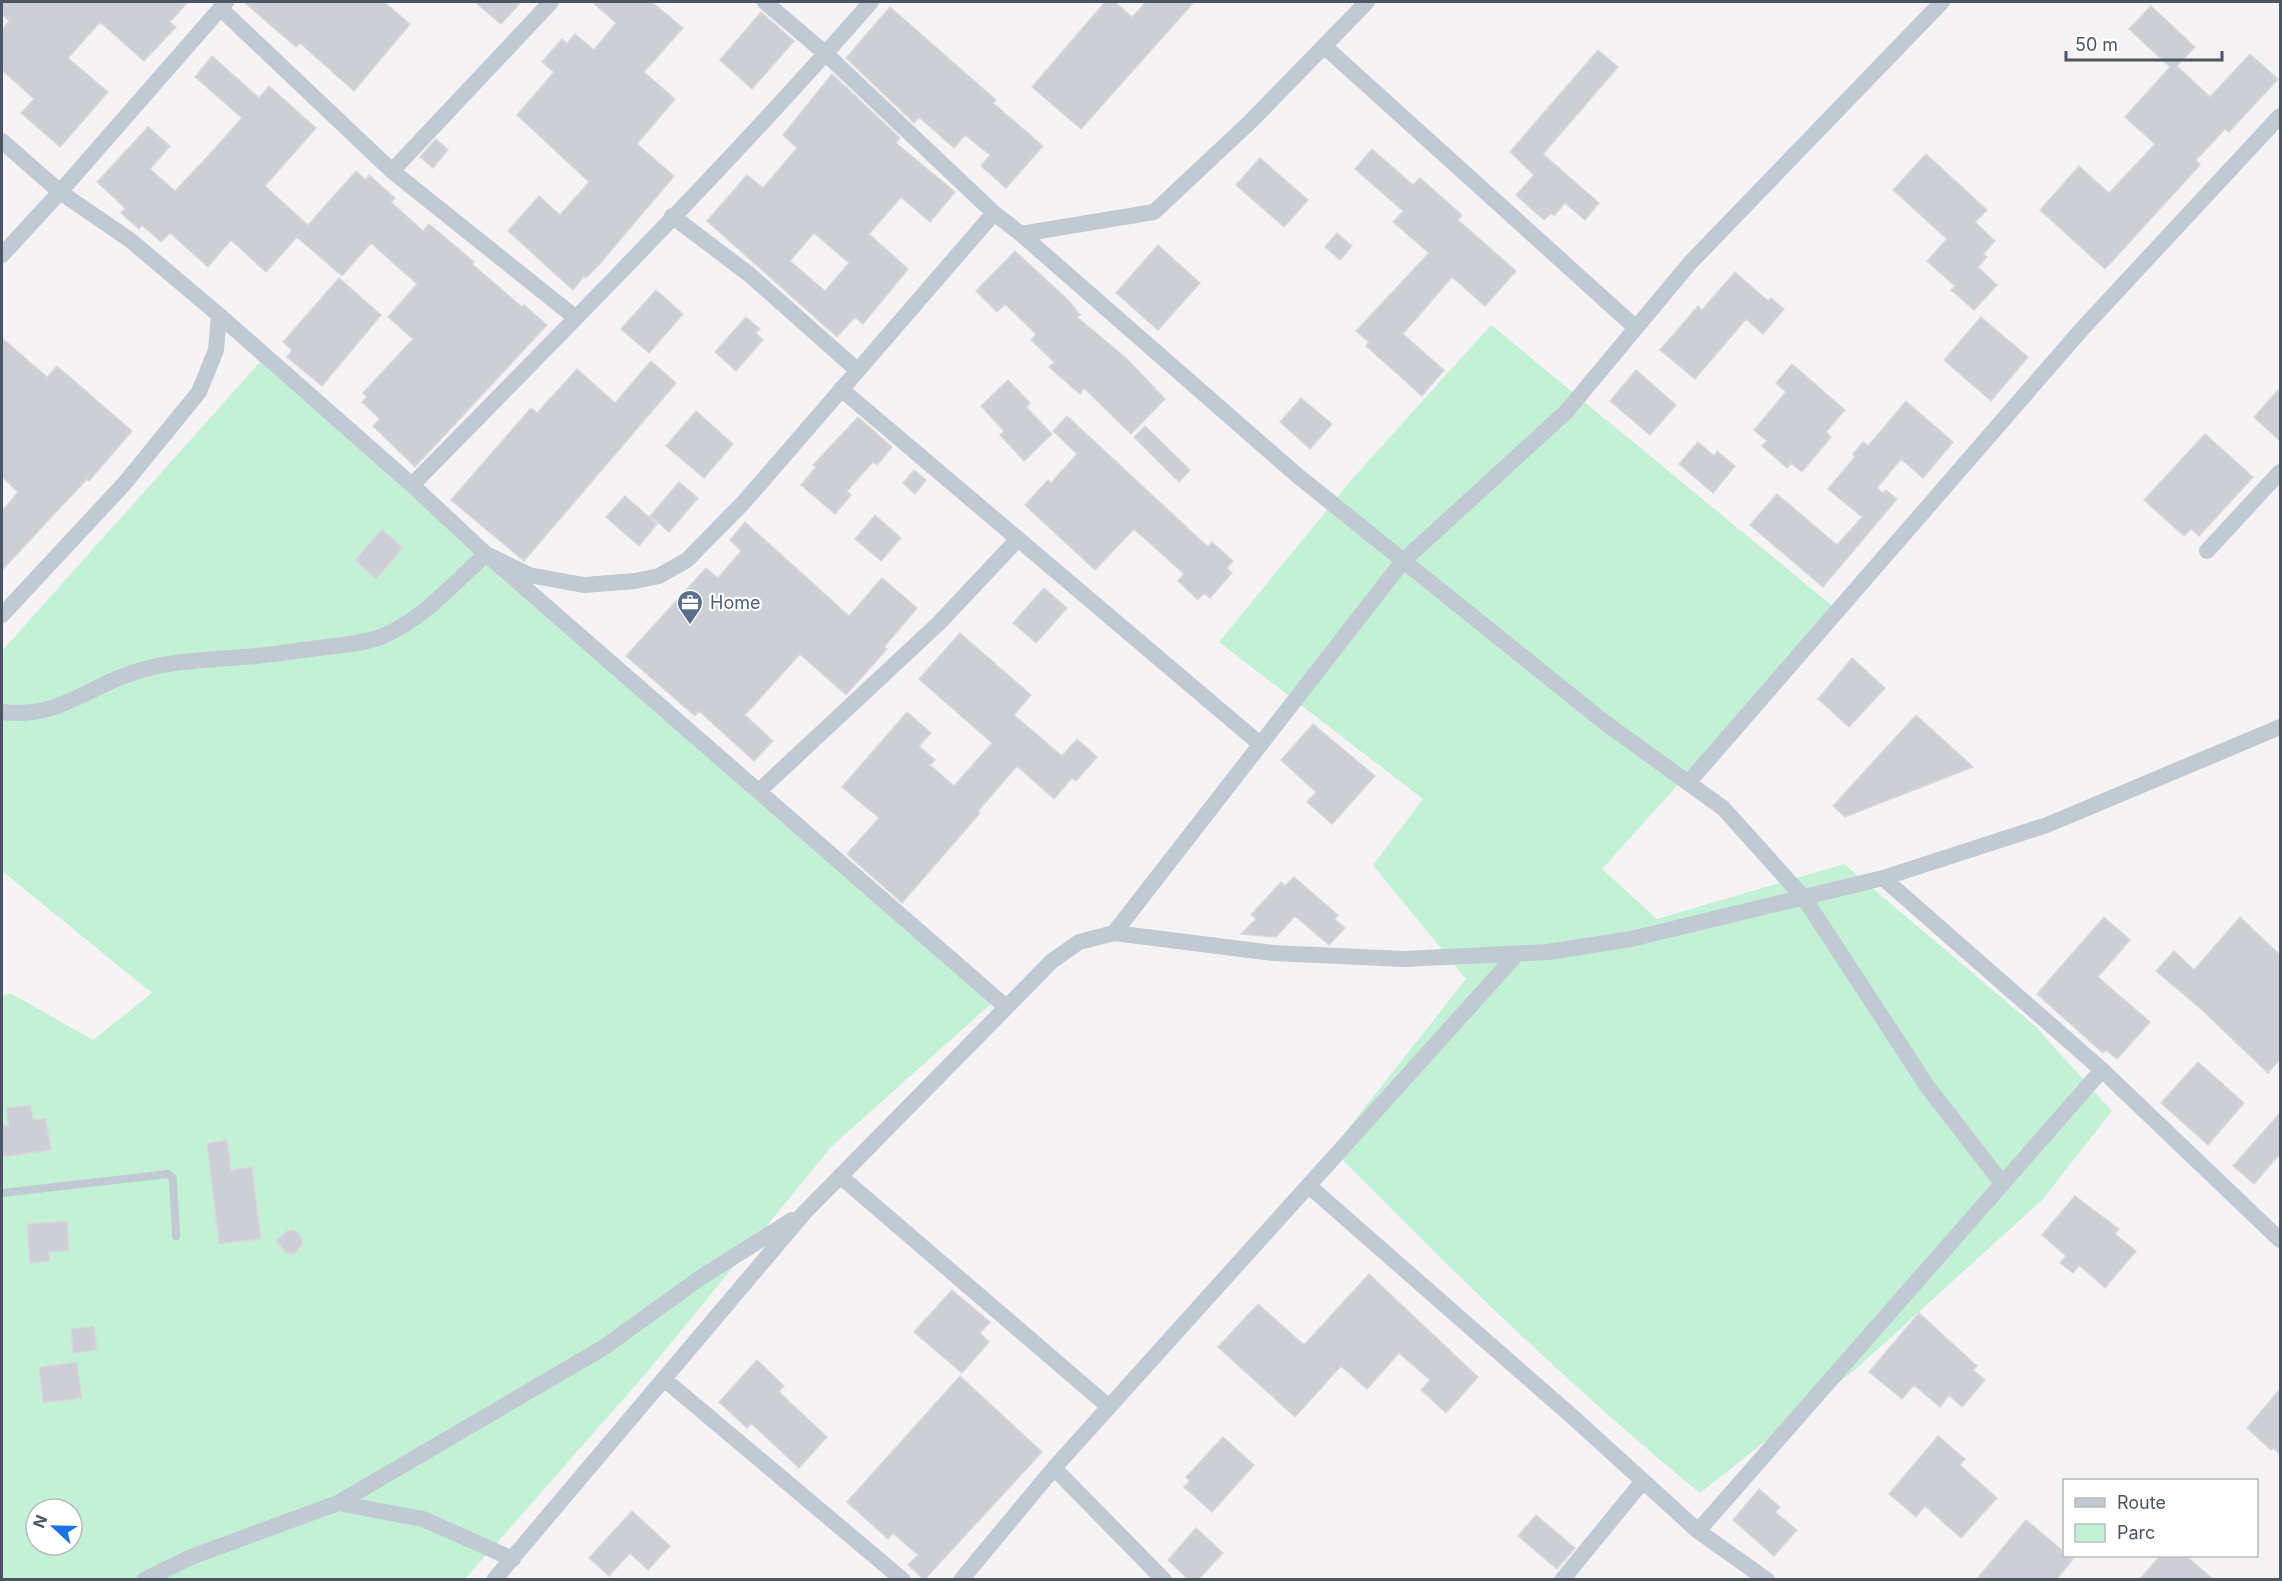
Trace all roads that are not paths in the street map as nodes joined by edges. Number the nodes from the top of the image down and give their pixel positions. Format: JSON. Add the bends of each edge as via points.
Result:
{"nodes":[{"id":1,"x":551,"y":2,"type":"edge"},
{"id":2,"x":765,"y":2,"type":"edge"},
{"id":3,"x":871,"y":2,"type":"edge"},
{"id":4,"x":1367,"y":2,"type":"edge"},
{"id":5,"x":1942,"y":2,"type":"edge"},
{"id":6,"x":223,"y":5,"type":"edge"},
{"id":7,"x":1324,"y":46,"type":"junction"},
{"id":8,"x":826,"y":54,"type":"junction"},
{"id":9,"x":2280,"y":116,"type":"edge"},
{"id":10,"x":2,"y":141,"type":"edge"},
{"id":11,"x":392,"y":171,"type":"junction"},
{"id":12,"x":60,"y":192,"type":"junction"},
{"id":13,"x":994,"y":213,"type":"junction"},
{"id":14,"x":672,"y":216,"type":"junction"},
{"id":15,"x":1021,"y":234,"type":"junction"},
{"id":16,"x":2,"y":255,"type":"edge"},
{"id":17,"x":219,"y":315,"type":"junction"},
{"id":18,"x":576,"y":318,"type":"junction"},
{"id":19,"x":1636,"y":328,"type":"junction"},
{"id":20,"x":857,"y":370,"type":"junction"},
{"id":21,"x":841,"y":389,"type":"junction"},
{"id":22,"x":2280,"y":472,"type":"edge"},
{"id":23,"x":412,"y":485,"type":"junction"},
{"id":24,"x":1018,"y":539,"type":"junction"},
{"id":25,"x":2207,"y":551,"type":"dead end"},
{"id":26,"x":486,"y":554,"type":"junction"},
{"id":27,"x":1403,"y":561,"type":"junction"},
{"id":28,"x":2,"y":615,"type":"edge"},
{"id":29,"x":2,"y":712,"type":"edge"},
{"id":30,"x":2280,"y":727,"type":"edge"},
{"id":31,"x":1260,"y":744,"type":"junction"},
{"id":32,"x":1688,"y":783,"type":"junction"},
{"id":33,"x":759,"y":791,"type":"junction"},
{"id":34,"x":1883,"y":878,"type":"junction"},
{"id":35,"x":1804,"y":898,"type":"junction"},
{"id":36,"x":1114,"y":933,"type":"junction"},
{"id":37,"x":1517,"y":954,"type":"junction"},
{"id":38,"x":1006,"y":1007,"type":"junction"},
{"id":39,"x":2102,"y":1070,"type":"junction"},
{"id":40,"x":840,"y":1176,"type":"junction"},
{"id":41,"x":2002,"y":1183,"type":"junction"},
{"id":42,"x":1309,"y":1186,"type":"junction"},
{"id":43,"x":2,"y":1193,"type":"edge"},
{"id":44,"x":804,"y":1213,"type":"junction"},
{"id":45,"x":176,"y":1236,"type":"dead end"},
{"id":46,"x":2280,"y":1240,"type":"edge"},
{"id":47,"x":664,"y":1379,"type":"junction"},
{"id":48,"x":1109,"y":1407,"type":"junction"},
{"id":49,"x":1054,"y":1468,"type":"junction"},
{"id":50,"x":1643,"y":1481,"type":"junction"},
{"id":51,"x":338,"y":1503,"type":"junction"},
{"id":52,"x":1698,"y":1532,"type":"junction"},
{"id":53,"x":513,"y":1559,"type":"junction"},
{"id":54,"x":144,"y":1580,"type":"edge"},
{"id":55,"x":494,"y":1580,"type":"edge"},
{"id":56,"x":903,"y":1580,"type":"edge"},
{"id":57,"x":961,"y":1580,"type":"edge"},
{"id":58,"x":1164,"y":1580,"type":"edge"},
{"id":59,"x":1562,"y":1580,"type":"edge"},
{"id":60,"x":1767,"y":1580,"type":"edge"}],
"edges":[{"from":1,"to":11,"type":"street"},
{"from":2,"to":8,"type":"street"},
{"from":3,"to":8,"type":"street"},
{"from":4,"to":7,"type":"street"},
{"from":5,"to":19,"type":"street","via":[[1690,263]]},
{"from":6,"to":11,"type":"street"},
{"from":6,"to":12,"type":"street"},
{"from":7,"to":15,"type":"street","via":[[1154,212]]},
{"from":7,"to":19,"type":"street"},
{"from":8,"to":13,"type":"street"},
{"from":8,"to":14,"type":"street"},
{"from":9,"to":32,"type":"street","via":[[2082,329]]},
{"from":10,"to":12,"type":"street"},
{"from":11,"to":18,"type":"street"},
{"from":12,"to":16,"type":"street"},
{"from":12,"to":17,"type":"street","via":[[130,240]]},
{"from":13,"to":15,"type":"street"},
{"from":13,"to":20,"type":"street"},
{"from":14,"to":18,"type":"street"},
{"from":14,"to":20,"type":"street","via":[[750,275]]},
{"from":15,"to":27,"type":"street","via":[[1298,476]]},
{"from":17,"to":23,"type":"street"},
{"from":17,"to":28,"type":"street","via":[[216,350],[199,392],[124,484]]},
{"from":18,"to":23,"type":"street"},
{"from":19,"to":27,"type":"street","via":[[1566,412]]},
{"from":20,"to":21,"type":"street"},
{"from":21,"to":24,"type":"street"},
{"from":21,"to":26,"type":"street","via":[[744,502],[687,560],[659,576],[584,585],[528,575]]},
{"from":22,"to":25,"type":"street"},
{"from":23,"to":26,"type":"street"},
{"from":24,"to":31,"type":"street"},
{"from":24,"to":33,"type":"street","via":[[939,623]]},
{"from":26,"to":29,"type":"street","via":[[419,615],[382,636],[348,644],[168,664],[133,672],[69,703],[19,714]]},
{"from":26,"to":33,"type":"street"},
{"from":27,"to":31,"type":"street"},
{"from":27,"to":32,"type":"street","via":[[1604,722]]},
{"from":30,"to":34,"type":"street","via":[[2047,825]]},
{"from":31,"to":36,"type":"street"},
{"from":32,"to":35,"type":"street","via":[[1723,808]]},
{"from":33,"to":38,"type":"street"},
{"from":34,"to":35,"type":"street"},
{"from":34,"to":39,"type":"street"},
{"from":35,"to":37,"type":"street","via":[[1631,939]]},
{"from":35,"to":41,"type":"street","via":[[1927,1086]]},
{"from":36,"to":37,"type":"street","via":[[1296,954],[1404,959]]},
{"from":36,"to":38,"type":"street","via":[[1079,942],[1052,961]]},
{"from":37,"to":42,"type":"street"},
{"from":38,"to":40,"type":"street"},
{"from":39,"to":41,"type":"street"},
{"from":39,"to":46,"type":"street"},
{"from":40,"to":44,"type":"street"},
{"from":40,"to":48,"type":"street"},
{"from":41,"to":52,"type":"street"},
{"from":42,"to":48,"type":"street"},
{"from":42,"to":50,"type":"street"},
{"from":43,"to":45,"type":"lane","via":[[168,1174],[172,1178]]},
{"from":44,"to":47,"type":"street"},
{"from":44,"to":51,"type":"street","via":[[700,1278],[603,1348]]},
{"from":47,"to":53,"type":"street"},
{"from":47,"to":56,"type":"street"},
{"from":48,"to":49,"type":"street"},
{"from":49,"to":57,"type":"street"},
{"from":49,"to":58,"type":"street"},
{"from":50,"to":52,"type":"street"},
{"from":50,"to":59,"type":"street"},
{"from":51,"to":53,"type":"street","via":[[423,1519]]},
{"from":51,"to":54,"type":"street","via":[[191,1557]]},
{"from":52,"to":60,"type":"street"},
{"from":53,"to":55,"type":"street"}]}
